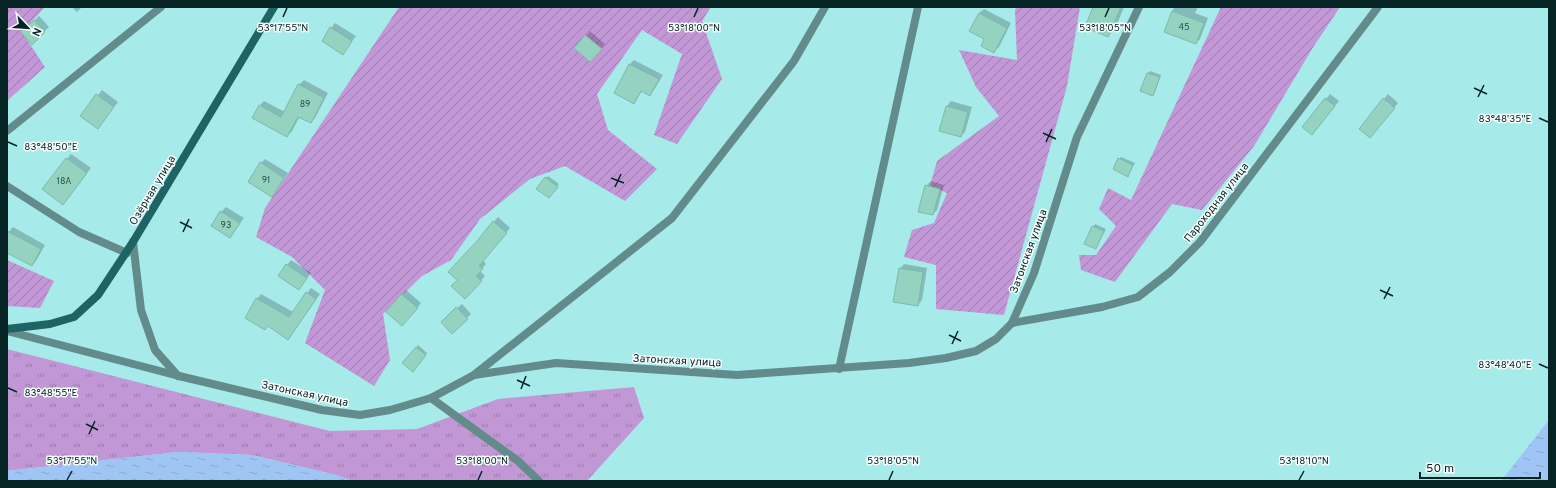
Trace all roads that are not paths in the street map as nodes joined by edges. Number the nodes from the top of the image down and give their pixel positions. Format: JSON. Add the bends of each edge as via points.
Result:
{"nodes":[{"id":1,"x":161,"y":7,"type":"edge"},
{"id":2,"x":274,"y":7,"type":"edge"},
{"id":3,"x":825,"y":7,"type":"edge"},
{"id":4,"x":918,"y":7,"type":"edge"},
{"id":5,"x":1139,"y":7,"type":"edge"},
{"id":6,"x":1378,"y":7,"type":"edge"},
{"id":7,"x":7,"y":131,"type":"edge"},
{"id":8,"x":7,"y":186,"type":"edge"},
{"id":9,"x":134,"y":242,"type":"junction"},
{"id":10,"x":127,"y":252,"type":"junction"},
{"id":11,"x":1012,"y":323,"type":"junction"},
{"id":12,"x":7,"y":330,"type":"edge"},
{"id":13,"x":839,"y":369,"type":"junction"},
{"id":14,"x":474,"y":375,"type":"junction"},
{"id":15,"x":179,"y":376,"type":"junction"},
{"id":16,"x":431,"y":398,"type":"junction"},
{"id":17,"x":539,"y":481,"type":"edge"}],
"edges":[{"from":1,"to":7,"type":"street"},
{"from":2,"to":9,"type":"street","name":"Озёрная улица"},
{"from":3,"to":14,"type":"street","via":[[794,61],[672,218]]},
{"from":4,"to":13,"type":"street"},
{"from":5,"to":11,"type":"street","name":"Затонская улица","via":[[1078,137],[1034,273]]},
{"from":6,"to":11,"type":"street","name":"Пароходная улица","via":[[1200,242],[1170,272],[1138,298]]},
{"from":8,"to":10,"type":"street","via":[[79,232]]},
{"from":9,"to":10,"type":"street","name":"Озёрная улица"},
{"from":9,"to":15,"type":"street","via":[[141,310],[155,350]]},
{"from":10,"to":12,"type":"street","name":"Озёрная улица","via":[[98,295],[74,317],[50,324]]},
{"from":11,"to":13,"type":"street","name":"Затонская улица","via":[[996,338],[976,351],[931,360]]},
{"from":12,"to":15,"type":"street","name":"Затонская улица"},
{"from":13,"to":14,"type":"street","name":"Затонская улица","via":[[737,374],[556,363]]},
{"from":14,"to":16,"type":"street","name":"Затонская улица"},
{"from":15,"to":16,"type":"street","name":"Затонская улица","via":[[322,410],[360,415],[390,410]]},
{"from":16,"to":17,"type":"street","via":[[518,461]]}]}
